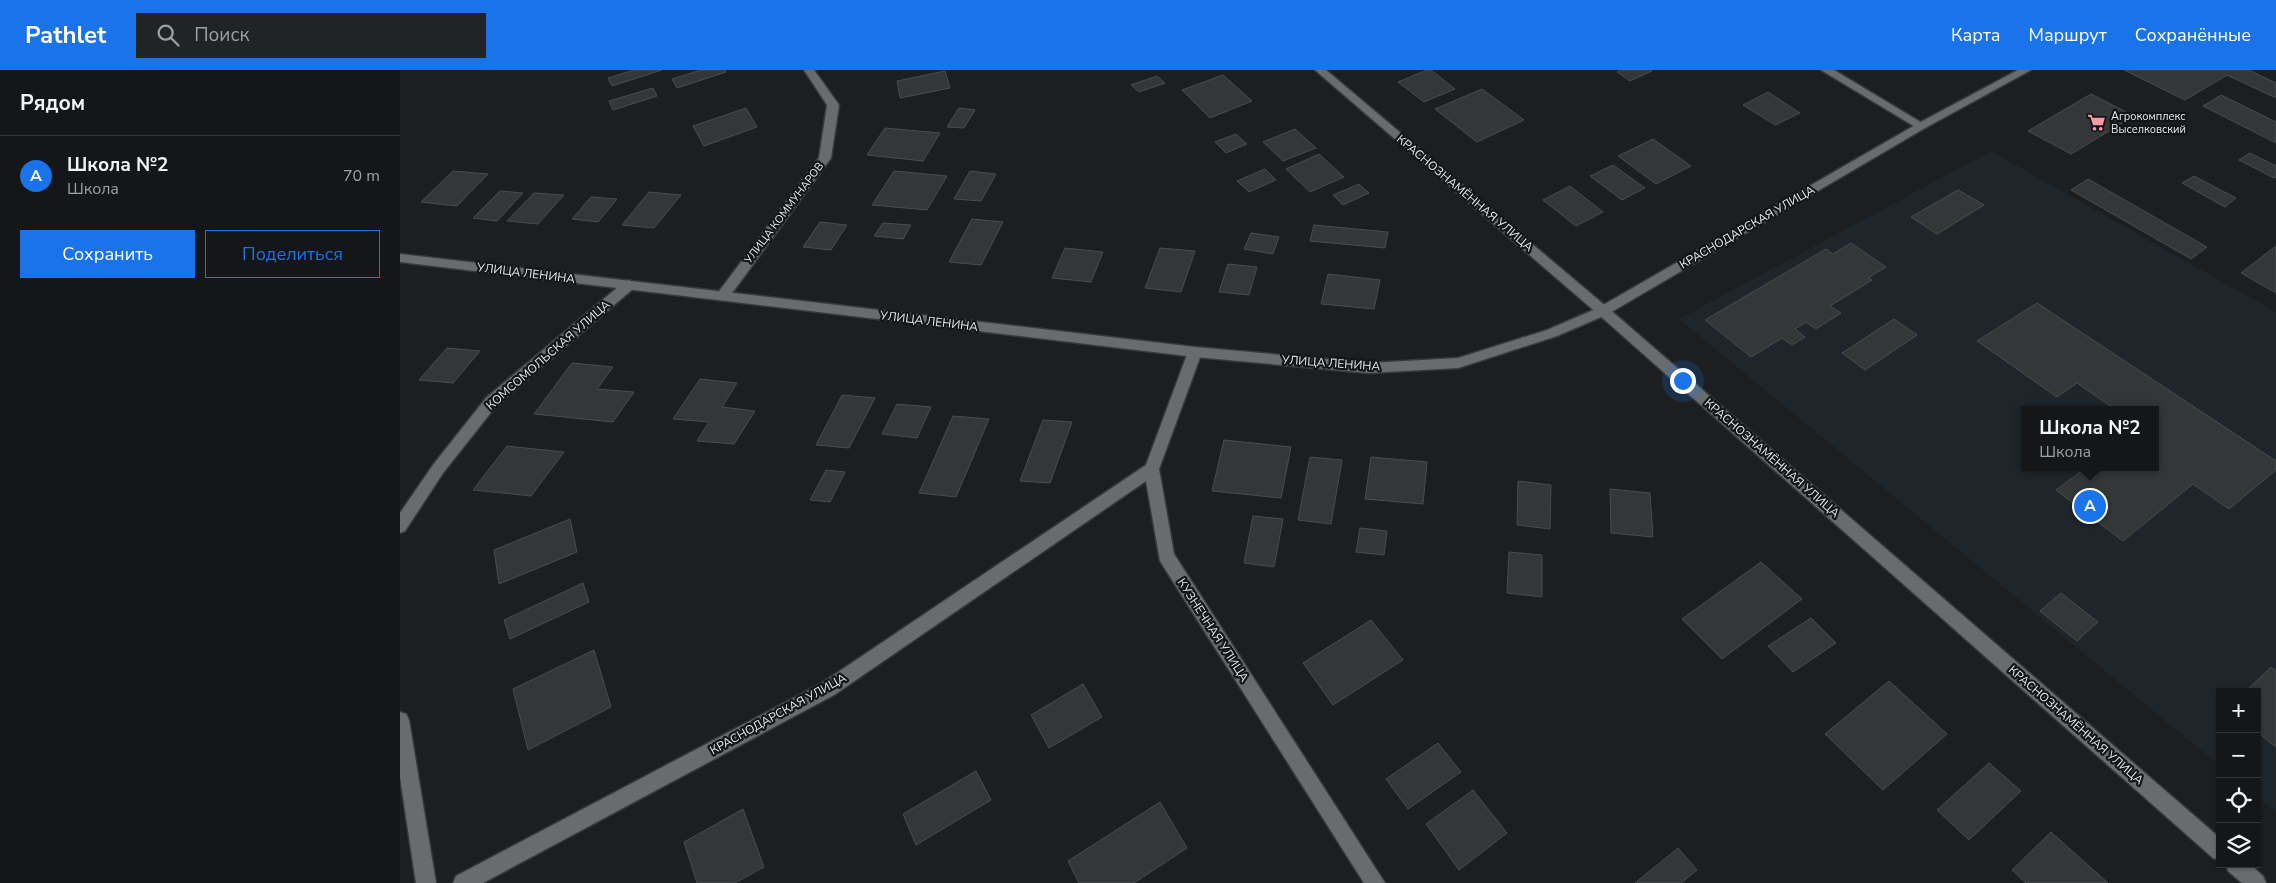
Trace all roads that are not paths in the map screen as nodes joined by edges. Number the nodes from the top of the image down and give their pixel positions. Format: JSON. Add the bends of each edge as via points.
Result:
{"nodes":[{"id":1,"x":809,"y":70,"type":"edge"},
{"id":2,"x":1320,"y":70,"type":"edge"},
{"id":3,"x":1826,"y":70,"type":"edge"},
{"id":4,"x":2026,"y":70,"type":"edge"},
{"id":5,"x":1921,"y":126,"type":"junction"},
{"id":6,"x":400,"y":258,"type":"edge"},
{"id":7,"x":629,"y":284,"type":"junction"},
{"id":8,"x":722,"y":297,"type":"junction"},
{"id":9,"x":1603,"y":311,"type":"junction"},
{"id":10,"x":1195,"y":352,"type":"junction"},
{"id":11,"x":1458,"y":363,"type":"joint"},
{"id":12,"x":1152,"y":469,"type":"junction"},
{"id":13,"x":400,"y":526,"type":"edge"},
{"id":14,"x":400,"y":720,"type":"edge"},
{"id":15,"x":2216,"y":847,"type":"edge"},
{"id":16,"x":2239,"y":868,"type":"edge"},
{"id":17,"x":426,"y":883,"type":"edge"},
{"id":18,"x":463,"y":883,"type":"edge"},
{"id":19,"x":1375,"y":883,"type":"edge"},
{"id":20,"x":2256,"y":883,"type":"edge"}],
"edges":[{"from":1,"to":8,"type":"street","name":"УЛИЦА КОММУНАРОВ","via":[[833,105],[825,158]]},
{"from":2,"to":9,"type":"street","name":"КРАСНОЗНАМЁННАЯ УЛИЦА"},
{"from":3,"to":5,"type":"street"},
{"from":4,"to":5,"type":"street","name":"КРАСНОДАРСКАЯ УЛИЦА"},
{"from":5,"to":9,"type":"street","name":"КРАСНОДАРСКАЯ УЛИЦА"},
{"from":6,"to":7,"type":"street","name":"УЛИЦА ЛЕНИНА"},
{"from":7,"to":8,"type":"street","name":"УЛИЦА ЛЕНИНА"},
{"from":7,"to":13,"type":"street","name":"КОМСОМОЛЬСКАЯ УЛИЦА","via":[[491,402],[438,469]]},
{"from":8,"to":10,"type":"street","name":"УЛИЦА ЛЕНИНА"},
{"from":9,"to":11,"type":"street","name":"КРАСНОДАРСКАЯ УЛИЦА","via":[[1552,333]]},
{"from":9,"to":15,"type":"street","name":"КРАСНОЗНАМЁННАЯ УЛИЦА"},
{"from":10,"to":11,"type":"street","name":"УЛИЦА ЛЕНИНА","via":[[1369,368]]},
{"from":10,"to":12,"type":"street","name":"КУЗНЕЧНАЯ УЛИЦА"},
{"from":12,"to":18,"type":"street","name":"КРАСНОДАРСКАЯ УЛИЦА","via":[[828,689]]},
{"from":12,"to":19,"type":"street","name":"КУЗНЕЧНАЯ УЛИЦА","via":[[1166,556]]},
{"from":14,"to":17,"type":"street"},
{"from":16,"to":20,"type":"street"}]}
